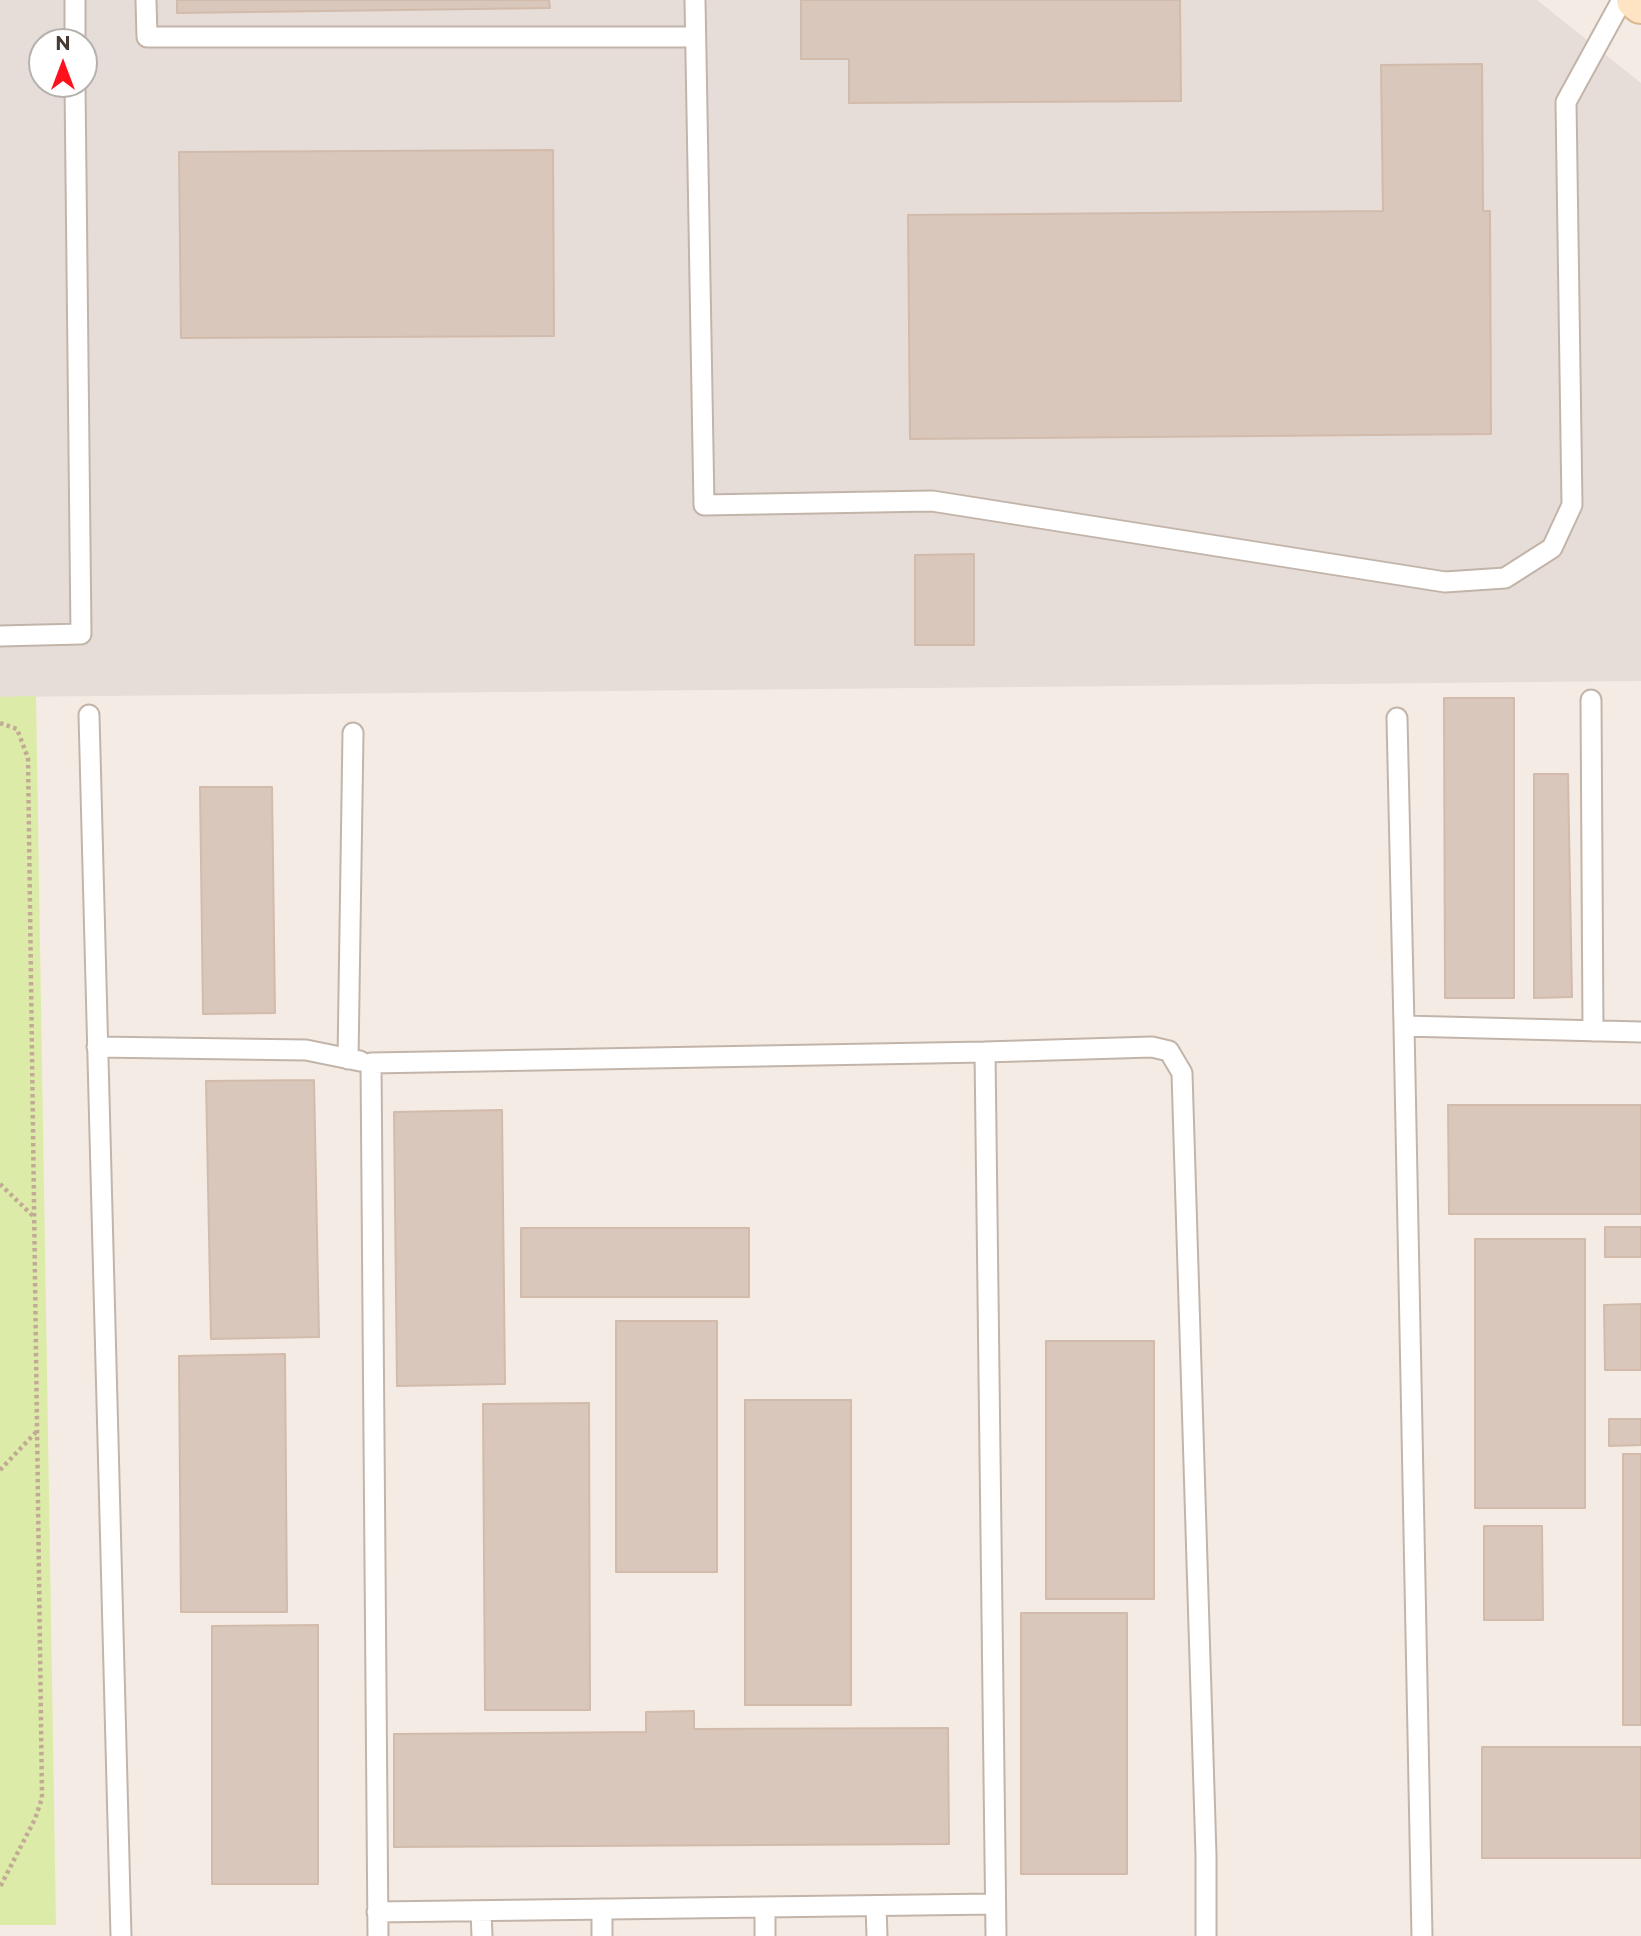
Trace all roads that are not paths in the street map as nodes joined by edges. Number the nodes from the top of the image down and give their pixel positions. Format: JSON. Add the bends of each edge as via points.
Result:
{"nodes":[{"id":1,"x":75,"y":0,"type":"edge"},
{"id":2,"x":146,"y":0,"type":"edge"},
{"id":3,"x":695,"y":0,"type":"edge"},
{"id":4,"x":1622,"y":0,"type":"edge"},
{"id":5,"x":1636,"y":0,"type":"edge"},
{"id":6,"x":1641,"y":4,"type":"edge"},
{"id":7,"x":75,"y":28,"type":"edge"},
{"id":8,"x":695,"y":37,"type":"junction"},
{"id":9,"x":75,"y":98,"type":"edge"},
{"id":10,"x":0,"y":636,"type":"edge"},
{"id":11,"x":1591,"y":700,"type":"dead end"},
{"id":12,"x":89,"y":715,"type":"dead end"},
{"id":13,"x":1397,"y":718,"type":"dead end"},
{"id":14,"x":353,"y":733,"type":"dead end"},
{"id":15,"x":1404,"y":1026,"type":"junction"},
{"id":16,"x":1593,"y":1031,"type":"junction"},
{"id":17,"x":1641,"y":1032,"type":"edge"},
{"id":18,"x":97,"y":1047,"type":"junction"},
{"id":19,"x":985,"y":1052,"type":"junction"},
{"id":20,"x":348,"y":1059,"type":"junction"},
{"id":21,"x":371,"y":1063,"type":"junction"},
{"id":22,"x":995,"y":1904,"type":"junction"},
{"id":23,"x":876,"y":1906,"type":"junction"},
{"id":24,"x":765,"y":1907,"type":"junction"},
{"id":25,"x":602,"y":1909,"type":"junction"},
{"id":26,"x":481,"y":1910,"type":"junction"},
{"id":27,"x":377,"y":1912,"type":"junction"},
{"id":28,"x":121,"y":1936,"type":"edge"},
{"id":29,"x":377,"y":1936,"type":"edge"},
{"id":30,"x":482,"y":1936,"type":"edge"},
{"id":31,"x":602,"y":1936,"type":"edge"},
{"id":32,"x":765,"y":1936,"type":"edge"},
{"id":33,"x":877,"y":1936,"type":"edge"},
{"id":34,"x":996,"y":1936,"type":"edge"},
{"id":35,"x":1206,"y":1936,"type":"edge"},
{"id":36,"x":1422,"y":1936,"type":"edge"}],
"edges":[{"from":1,"to":7,"type":"lane"},
{"from":2,"to":8,"type":"lane","via":[[147,37]]},
{"from":3,"to":8,"type":"lane"},
{"from":4,"to":8,"type":"lane","via":[[1566,102],[1572,505],[1552,548],[1505,578],[1445,582],[932,501],[704,505]]},
{"from":5,"to":6,"type":"street"},
{"from":9,"to":10,"type":"lane","via":[[81,634]]},
{"from":11,"to":16,"type":"lane"},
{"from":12,"to":18,"type":"lane"},
{"from":13,"to":15,"type":"lane"},
{"from":14,"to":20,"type":"lane"},
{"from":15,"to":16,"type":"lane"},
{"from":15,"to":36,"type":"lane"},
{"from":16,"to":17,"type":"lane"},
{"from":18,"to":20,"type":"lane","via":[[306,1050]]},
{"from":18,"to":28,"type":"lane"},
{"from":19,"to":21,"type":"lane"},
{"from":19,"to":22,"type":"lane"},
{"from":19,"to":35,"type":"lane","via":[[1152,1047],[1169,1051],[1182,1073]]},
{"from":20,"to":21,"type":"lane"},
{"from":21,"to":27,"type":"lane"},
{"from":22,"to":23,"type":"lane"},
{"from":22,"to":34,"type":"lane"},
{"from":23,"to":24,"type":"lane"},
{"from":23,"to":33,"type":"lane"},
{"from":24,"to":25,"type":"lane"},
{"from":24,"to":32,"type":"lane"},
{"from":25,"to":26,"type":"lane"},
{"from":25,"to":31,"type":"lane"},
{"from":26,"to":27,"type":"lane"},
{"from":26,"to":30,"type":"lane"},
{"from":27,"to":29,"type":"lane"}]}
